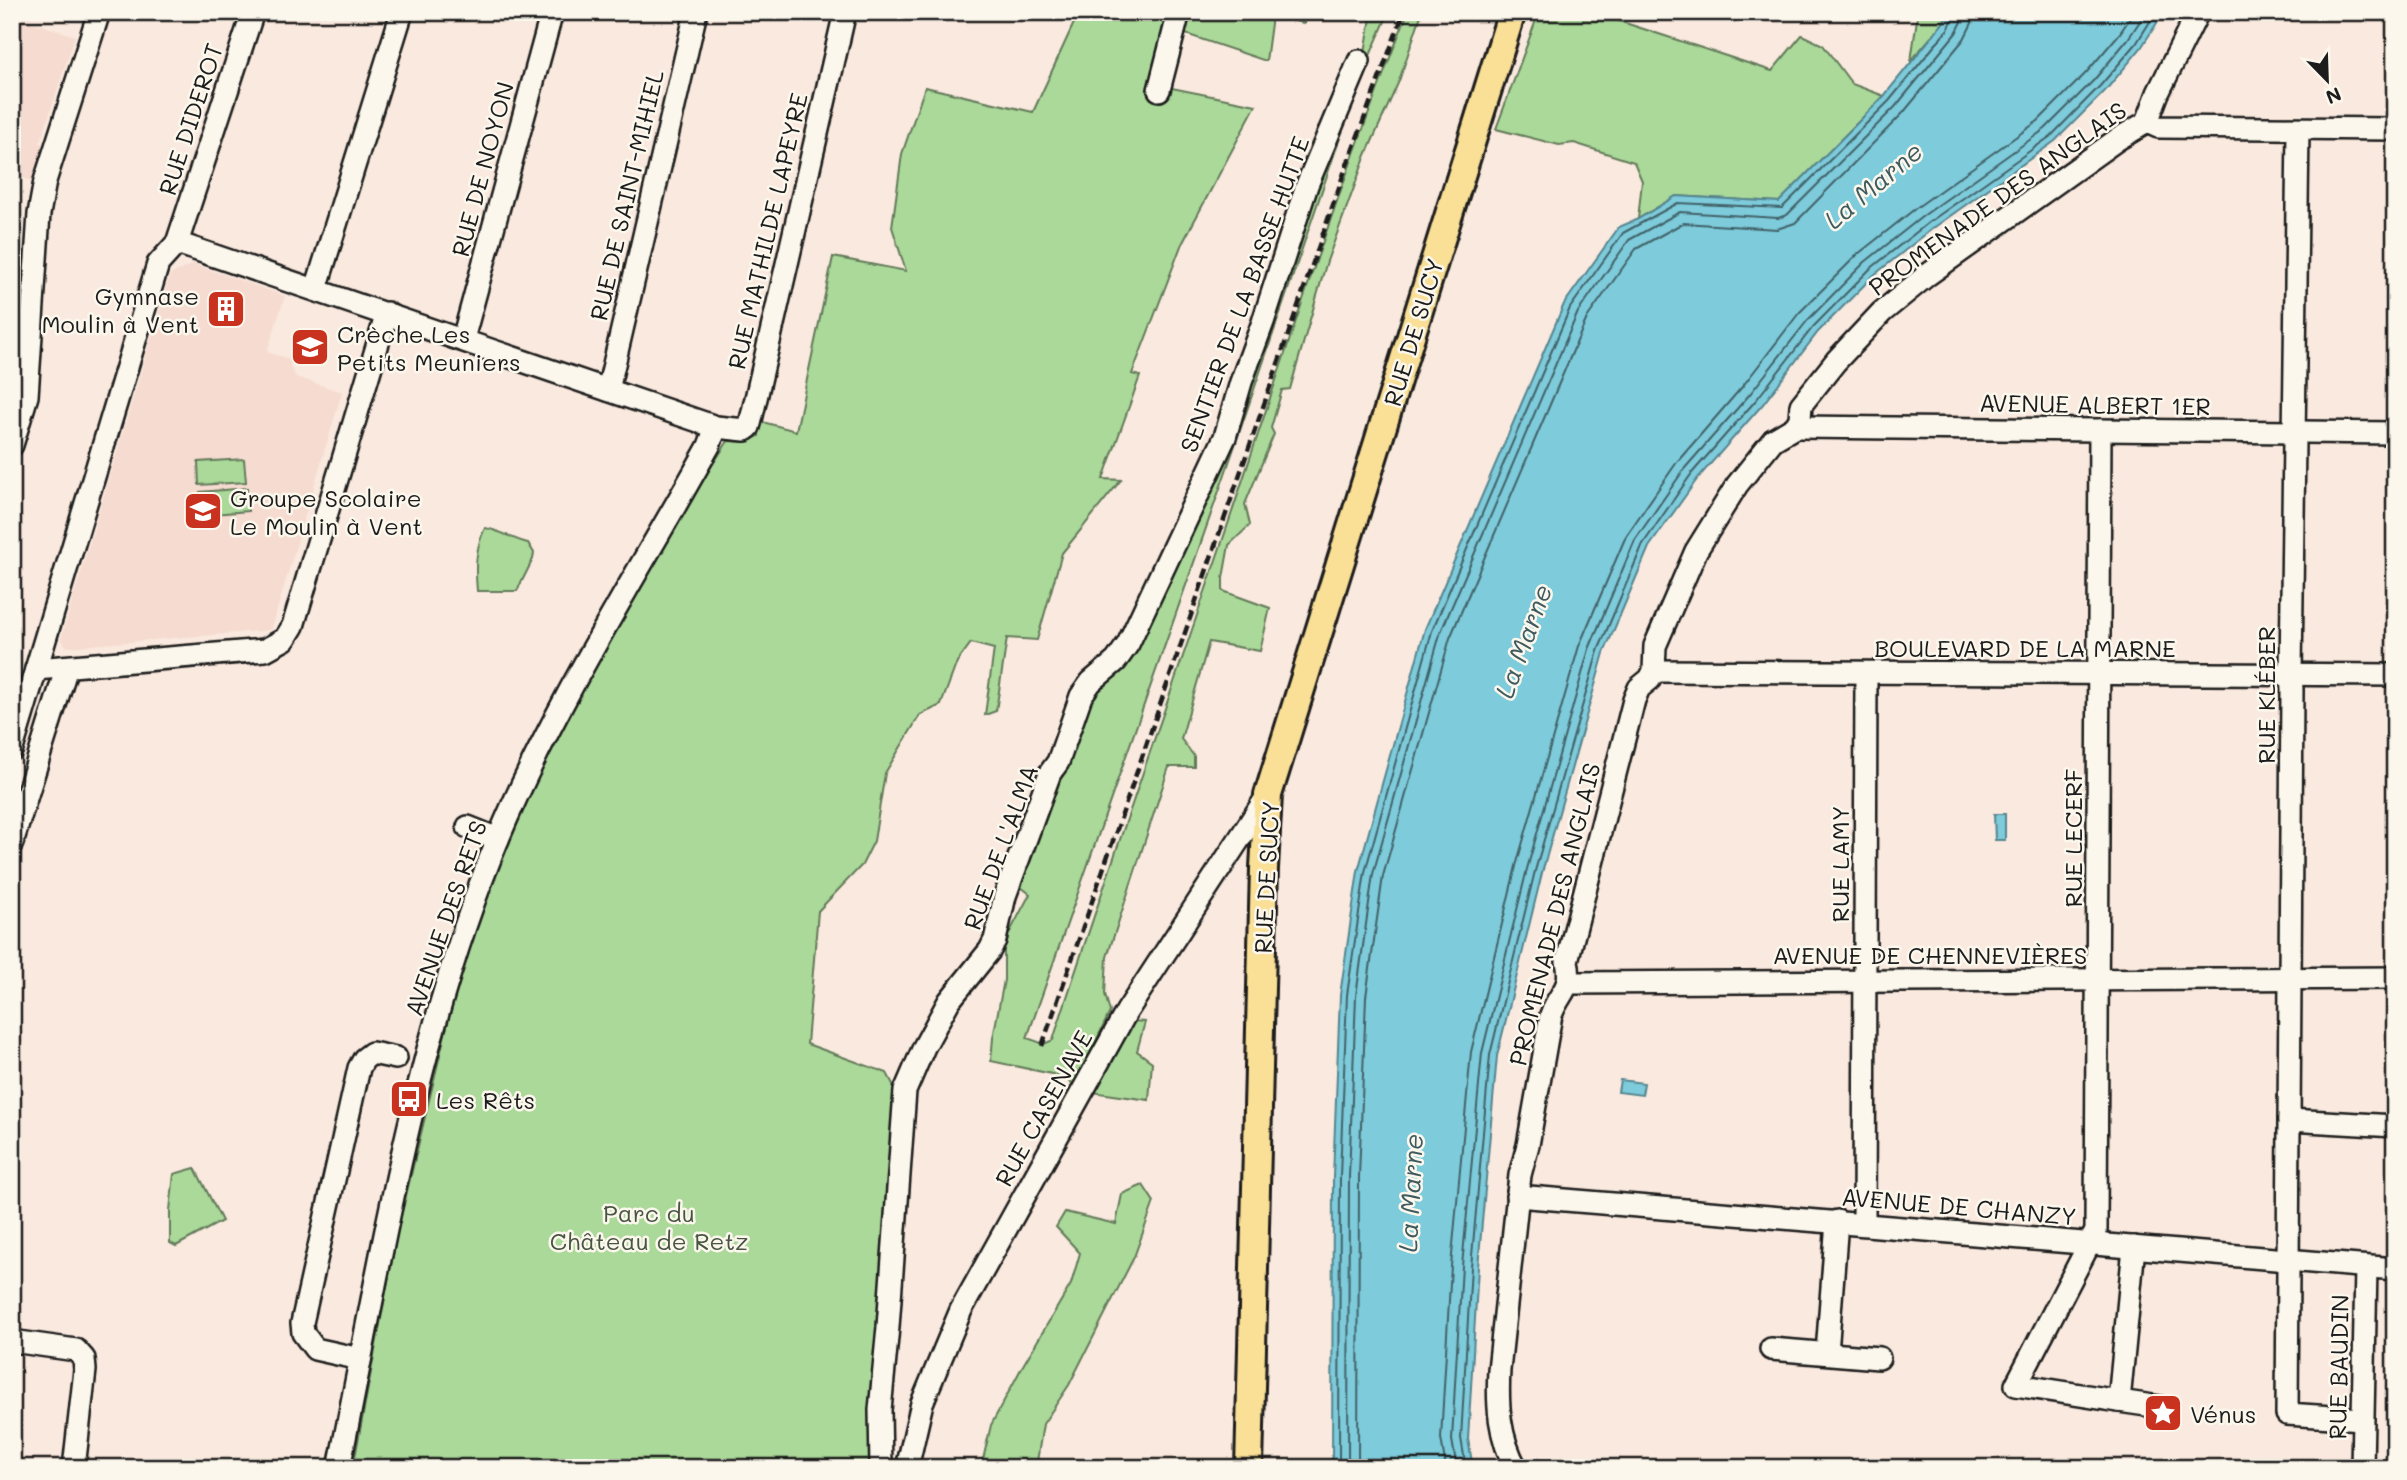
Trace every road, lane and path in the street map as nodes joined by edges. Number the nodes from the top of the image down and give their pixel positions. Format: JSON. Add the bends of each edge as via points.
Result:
{"nodes":[{"id":1,"x":99,"y":12,"type":"edge"},
{"id":2,"x":253,"y":12,"type":"edge"},
{"id":3,"x":402,"y":12,"type":"edge"},
{"id":4,"x":552,"y":12,"type":"edge"},
{"id":5,"x":696,"y":12,"type":"edge"},
{"id":6,"x":845,"y":12,"type":"edge"},
{"id":7,"x":1180,"y":12,"type":"edge"},
{"id":8,"x":1512,"y":12,"type":"edge"},
{"id":9,"x":2198,"y":12,"type":"edge"},
{"id":10,"x":1359,"y":61,"type":"dead end"},
{"id":11,"x":1159,"y":90,"type":"dead end"},
{"id":12,"x":2147,"y":122,"type":"junction"},
{"id":13,"x":2298,"y":129,"type":"junction"},
{"id":14,"x":2395,"y":129,"type":"edge"},
{"id":15,"x":177,"y":243,"type":"junction"},
{"id":16,"x":316,"y":289,"type":"junction"},
{"id":17,"x":387,"y":313,"type":"junction"},
{"id":18,"x":463,"y":339,"type":"junction"},
{"id":19,"x":608,"y":390,"type":"junction"},
{"id":20,"x":716,"y":427,"type":"junction"},
{"id":21,"x":1795,"y":427,"type":"junction"},
{"id":22,"x":2100,"y":430,"type":"junction"},
{"id":23,"x":2294,"y":433,"type":"junction"},
{"id":24,"x":2395,"y":433,"type":"edge"},
{"id":25,"x":12,"y":446,"type":"edge"},
{"id":26,"x":67,"y":667,"type":"junction"},
{"id":27,"x":36,"y":669,"type":"junction"},
{"id":28,"x":1654,"y":671,"type":"junction"},
{"id":29,"x":1866,"y":673,"type":"junction"},
{"id":30,"x":2099,"y":674,"type":"junction"},
{"id":31,"x":2291,"y":674,"type":"junction"},
{"id":32,"x":2395,"y":675,"type":"edge"},
{"id":33,"x":12,"y":749,"type":"edge"},
{"id":34,"x":1058,"y":762,"type":"joint"},
{"id":35,"x":1268,"y":795,"type":"junction"},
{"id":36,"x":468,"y":827,"type":"dead end"},
{"id":37,"x":498,"y":839,"type":"junction"},
{"id":38,"x":12,"y":843,"type":"edge"},
{"id":39,"x":2395,"y":978,"type":"edge"},
{"id":40,"x":2097,"y":979,"type":"junction"},
{"id":41,"x":2291,"y":979,"type":"junction"},
{"id":42,"x":1864,"y":981,"type":"junction"},
{"id":43,"x":1569,"y":983,"type":"junction"},
{"id":44,"x":396,"y":1058,"type":"dead end"},
{"id":45,"x":2289,"y":1120,"type":"junction"},
{"id":46,"x":2395,"y":1126,"type":"edge"},
{"id":47,"x":1517,"y":1196,"type":"junction"},
{"id":48,"x":1837,"y":1221,"type":"junction"},
{"id":49,"x":1864,"y":1223,"type":"junction"},
{"id":50,"x":2091,"y":1244,"type":"junction"},
{"id":51,"x":2134,"y":1247,"type":"junction"},
{"id":52,"x":2289,"y":1260,"type":"junction"},
{"id":53,"x":2366,"y":1267,"type":"junction"},
{"id":54,"x":2395,"y":1269,"type":"edge"},
{"id":55,"x":12,"y":1341,"type":"edge"},
{"id":56,"x":1771,"y":1349,"type":"dead end"},
{"id":57,"x":1827,"y":1353,"type":"junction"},
{"id":58,"x":1879,"y":1358,"type":"dead end"},
{"id":59,"x":360,"y":1359,"type":"junction"},
{"id":60,"x":2119,"y":1401,"type":"junction"},
{"id":61,"x":2160,"y":1407,"type":"dead end"},
{"id":62,"x":2362,"y":1419,"type":"junction"},
{"id":63,"x":74,"y":1468,"type":"edge"},
{"id":64,"x":339,"y":1468,"type":"edge"},
{"id":65,"x":881,"y":1468,"type":"edge"},
{"id":66,"x":907,"y":1468,"type":"edge"},
{"id":67,"x":1249,"y":1468,"type":"edge"},
{"id":68,"x":1517,"y":1468,"type":"edge"},
{"id":69,"x":2362,"y":1468,"type":"edge"}],
"edges":[{"from":1,"to":25,"type":"street","via":[[45,181],[30,377]]},
{"from":2,"to":15,"type":"street","name":"RUE DIDEROT"},
{"from":3,"to":16,"type":"street"},
{"from":4,"to":18,"type":"street","name":"RUE DE NOYON"},
{"from":5,"to":19,"type":"street","name":"RUE DE SAINT-MIHIEL"},
{"from":6,"to":20,"type":"street","name":"RUE MATHILDE LAPEYRE","via":[[749,427],[740,431]]},
{"from":7,"to":11,"type":"street"},
{"from":8,"to":35,"type":"main road","name":"RUE DE SUCY"},
{"from":9,"to":12,"type":"street","name":"PROMENADE DES ANGLAIS"},
{"from":10,"to":34,"type":"street","name":"SENTIER DE LA BASSE HUTTE","via":[[1307,185],[1225,437],[1128,644],[1081,696]]},
{"from":12,"to":13,"type":"street","via":[[2158,127]]},
{"from":12,"to":21,"type":"street","name":"PROMENADE DES ANGLAIS","via":[[1926,276],[1882,312],[1801,405]]},
{"from":13,"to":14,"type":"street"},
{"from":13,"to":23,"type":"street","name":"RUE KLÉBER"},
{"from":15,"to":16,"type":"street"},
{"from":15,"to":27,"type":"street","name":"RUE DIDEROT","via":[[158,264]]},
{"from":16,"to":17,"type":"street"},
{"from":17,"to":18,"type":"street"},
{"from":17,"to":26,"type":"street","via":[[293,626],[285,639],[265,650]]},
{"from":18,"to":19,"type":"street"},
{"from":19,"to":20,"type":"street"},
{"from":20,"to":37,"type":"street","name":"AVENUE DES RETS","via":[[549,731]]},
{"from":21,"to":22,"type":"street","name":"AVENUE ALBERT 1ER"},
{"from":21,"to":28,"type":"street","name":"PROMENADE DES ANGLAIS","via":[[1773,440],[1744,476],[1696,551],[1655,646]]},
{"from":22,"to":23,"type":"street","name":"AVENUE ALBERT 1ER"},
{"from":22,"to":30,"type":"street","name":"RUE LECERF"},
{"from":23,"to":24,"type":"street","name":"AVENUE ALBERT 1ER"},
{"from":23,"to":31,"type":"street","name":"RUE KLÉBER"},
{"from":26,"to":27,"type":"street"},
{"from":26,"to":38,"type":"street"},
{"from":27,"to":33,"type":"street","name":"RUE DIDEROT"},
{"from":28,"to":29,"type":"street","name":"BOULEVARD DE LA MARNE"},
{"from":28,"to":43,"type":"street","name":"PROMENADE DES ANGLAIS","via":[[1634,700],[1566,961]]},
{"from":29,"to":30,"type":"street","name":"BOULEVARD DE LA MARNE"},
{"from":29,"to":42,"type":"street","name":"RUE LAMY"},
{"from":30,"to":31,"type":"street","name":"BOULEVARD DE LA MARNE"},
{"from":30,"to":40,"type":"street","name":"RUE LECERF"},
{"from":31,"to":32,"type":"street","name":"BOULEVARD DE LA MARNE"},
{"from":31,"to":41,"type":"street","name":"RUE KLÉBER"},
{"from":34,"to":65,"type":"street","name":"RUE DE L'ALMA","via":[[1020,855],[990,950],[949,1001],[905,1091],[880,1410]]},
{"from":35,"to":66,"type":"street","name":"RUE CASENAVE","via":[[1127,1011],[961,1310],[922,1403]]},
{"from":35,"to":67,"type":"main road","name":"RUE DE SUCY"},
{"from":36,"to":37,"type":"street"},
{"from":37,"to":59,"type":"street","name":"AVENUE DES RETS","via":[[453,964],[425,1065]]},
{"from":39,"to":41,"type":"street","name":"AVENUE DE CHENNEVIÈRES"},
{"from":40,"to":41,"type":"street","name":"AVENUE DE CHENNEVIÈRES"},
{"from":40,"to":42,"type":"street","name":"AVENUE DE CHENNEVIÈRES"},
{"from":40,"to":50,"type":"street","name":"RUE LECERF","via":[[2096,1231]]},
{"from":41,"to":45,"type":"street","name":"RUE KLÉBER"},
{"from":42,"to":43,"type":"street","name":"AVENUE DE CHENNEVIÈRES"},
{"from":42,"to":49,"type":"street","name":"RUE LAMY"},
{"from":43,"to":47,"type":"street","name":"PROMENADE DES ANGLAIS","via":[[1552,1015]]},
{"from":44,"to":59,"type":"street","via":[[372,1053],[359,1068],[302,1323],[303,1333],[315,1349]]},
{"from":45,"to":46,"type":"street"},
{"from":45,"to":52,"type":"street","name":"RUE KLÉBER"},
{"from":47,"to":48,"type":"street","name":"AVENUE DE CHANZY"},
{"from":47,"to":68,"type":"street","name":"PROMENADE DES ANGLAIS","via":[[1497,1400],[1501,1430]]},
{"from":48,"to":49,"type":"street","name":"AVENUE DE CHANZY"},
{"from":48,"to":57,"type":"street"},
{"from":49,"to":50,"type":"street","name":"AVENUE DE CHANZY"},
{"from":50,"to":51,"type":"street","name":"AVENUE DE CHANZY"},
{"from":50,"to":60,"type":"street","name":"RUE LECERF","via":[[2016,1385]]},
{"from":51,"to":52,"type":"street","name":"AVENUE DE CHANZY"},
{"from":51,"to":60,"type":"street"},
{"from":52,"to":53,"type":"street","name":"AVENUE DE CHANZY"},
{"from":52,"to":62,"type":"street","name":"RUE KLÉBER","via":[[2287,1414]]},
{"from":53,"to":54,"type":"street","name":"AVENUE DE CHANZY"},
{"from":53,"to":62,"type":"street","name":"RUE BAUDIN"},
{"from":55,"to":63,"type":"street","via":[[76,1350],[84,1359]]},
{"from":56,"to":57,"type":"street"},
{"from":57,"to":58,"type":"street"},
{"from":59,"to":64,"type":"street","name":"AVENUE DES RETS"},
{"from":60,"to":61,"type":"street"},
{"from":62,"to":69,"type":"street","name":"RUE BAUDIN"}]}
